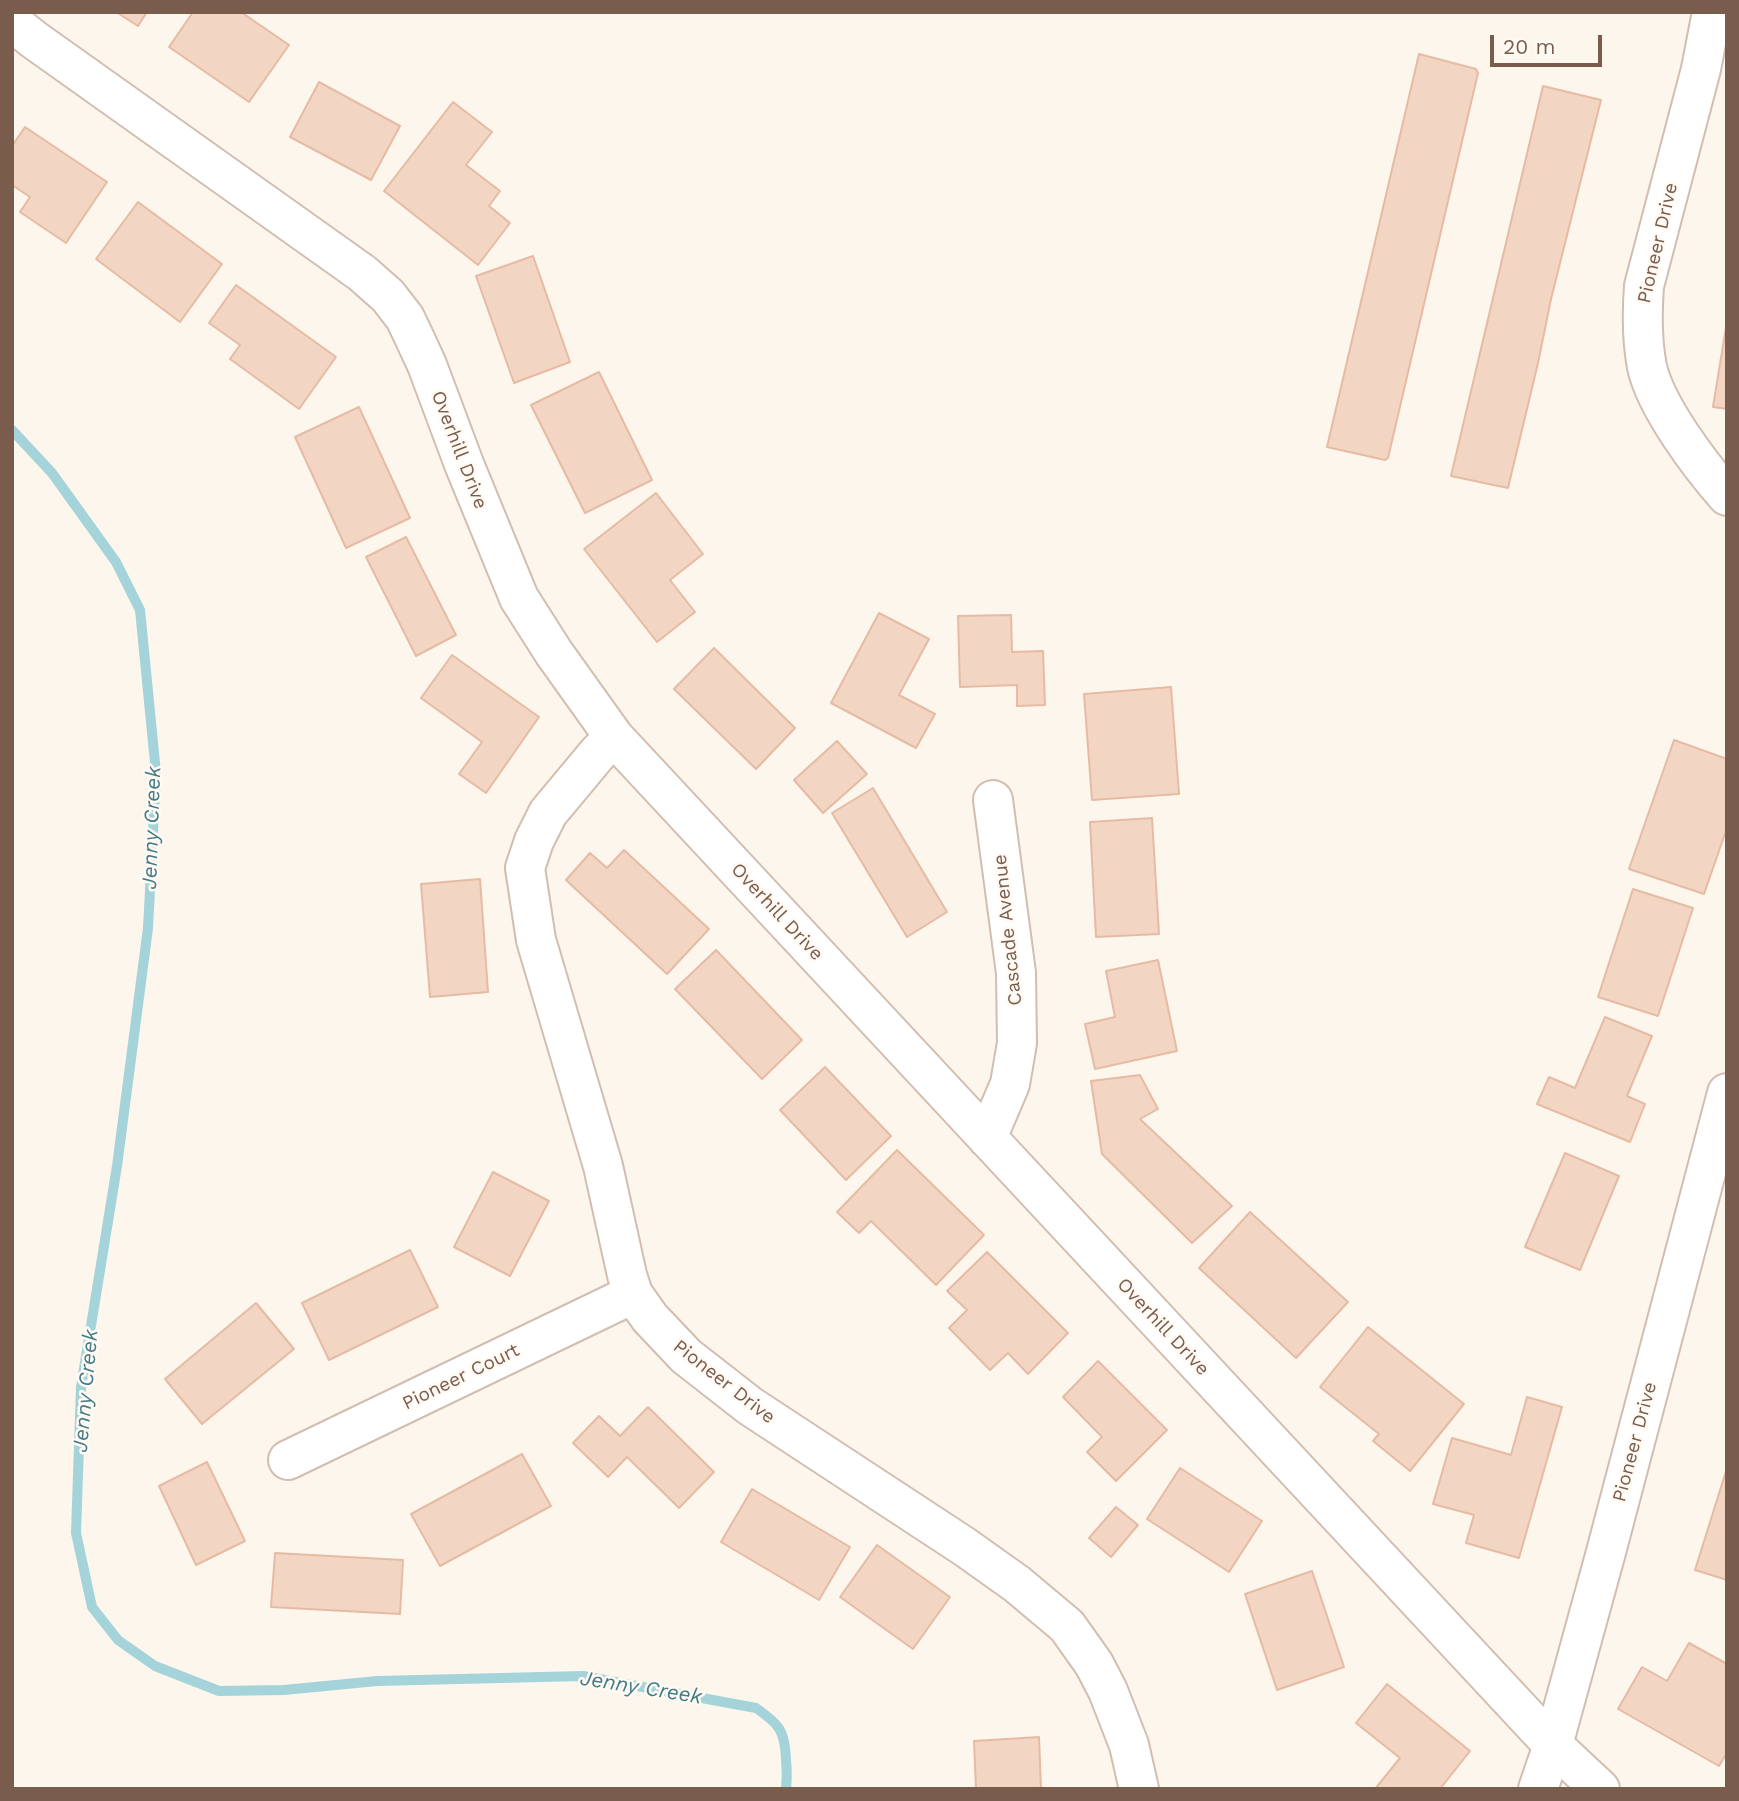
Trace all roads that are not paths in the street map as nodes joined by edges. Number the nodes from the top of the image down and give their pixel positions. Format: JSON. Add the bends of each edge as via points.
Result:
{"nodes":[{"id":1,"x":1712,"y":12,"type":"edge"},
{"id":2,"x":12,"y":22,"type":"edge"},
{"id":3,"x":1727,"y":496,"type":"edge"},
{"id":4,"x":614,"y":737,"type":"junction"},
{"id":5,"x":993,"y":800,"type":"dead end"},
{"id":6,"x":1727,"y":1093,"type":"edge"},
{"id":7,"x":987,"y":1139,"type":"junction"},
{"id":8,"x":633,"y":1294,"type":"junction"},
{"id":9,"x":288,"y":1460,"type":"dead end"},
{"id":10,"x":1553,"y":1745,"type":"junction"},
{"id":11,"x":1139,"y":1789,"type":"edge"},
{"id":12,"x":1538,"y":1789,"type":"edge"},
{"id":13,"x":1600,"y":1789,"type":"edge"}],
"edges":[{"from":1,"to":3,"type":"street","name":"Pioneer Drive","via":[[1644,286],[1642,315],[1647,368],[1655,391],[1700,463]]},
{"from":2,"to":4,"type":"street","name":"Overhill Drive","via":[[388,296],[405,318],[427,365],[519,598]]},
{"from":4,"to":7,"type":"street","name":"Overhill Drive"},
{"from":4,"to":8,"type":"street","name":"Pioneer Drive","via":[[548,813],[525,868],[536,940],[603,1166]]},
{"from":5,"to":7,"type":"street","name":"Cascade Avenue","via":[[1016,973],[1017,1043],[1010,1084]]},
{"from":6,"to":10,"type":"street","name":"Pioneer Drive"},
{"from":7,"to":10,"type":"street","name":"Overhill Drive"},
{"from":8,"to":9,"type":"street","name":"Pioneer Court"},
{"from":8,"to":11,"type":"street","name":"Pioneer Drive","via":[[671,1342],[750,1406],[1017,1584],[1067,1626],[1108,1691],[1129,1745]]},
{"from":10,"to":12,"type":"street","name":"Pioneer Drive"},
{"from":10,"to":13,"type":"street","name":"Overhill Drive"}]}
